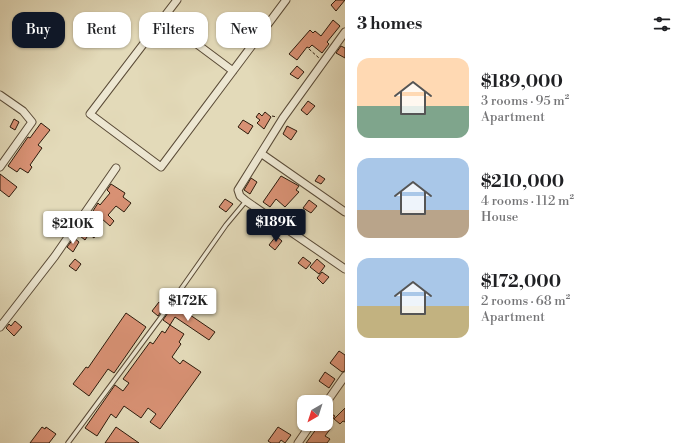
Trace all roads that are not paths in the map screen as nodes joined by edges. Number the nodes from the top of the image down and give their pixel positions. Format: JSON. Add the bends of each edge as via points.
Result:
{"nodes":[{"id":1,"x":176,"y":0,"type":"edge"},
{"id":2,"x":286,"y":0,"type":"edge"},
{"id":3,"x":167,"y":12,"type":"edge"},
{"id":4,"x":345,"y":32,"type":"edge"},
{"id":5,"x":140,"y":48,"type":"edge"},
{"id":6,"x":202,"y":48,"type":"edge"},
{"id":7,"x":233,"y":71,"type":"junction"},
{"id":8,"x":0,"y":95,"type":"edge"},
{"id":9,"x":262,"y":154,"type":"junction"},
{"id":10,"x":0,"y":167,"type":"edge"},
{"id":11,"x":116,"y":168,"type":"dead end"},
{"id":12,"x":246,"y":201,"type":"junction"},
{"id":13,"x":345,"y":212,"type":"edge"},
{"id":14,"x":345,"y":269,"type":"edge"},
{"id":15,"x":0,"y":327,"type":"edge"},
{"id":16,"x":345,"y":376,"type":"edge"},
{"id":17,"x":332,"y":395,"type":"edge"},
{"id":18,"x":306,"y":431,"type":"edge"},
{"id":19,"x":68,"y":443,"type":"edge"},
{"id":20,"x":298,"y":443,"type":"edge"}],
"edges":[{"from":1,"to":3,"type":"street"},
{"from":2,"to":7,"type":"street"},
{"from":4,"to":9,"type":"street","via":[[283,118]]},
{"from":5,"to":7,"type":"street","via":[[90,114],[161,167]]},
{"from":6,"to":7,"type":"street"},
{"from":8,"to":10,"type":"street","via":[[23,111],[32,122]]},
{"from":9,"to":12,"type":"street","via":[[238,190]]},
{"from":9,"to":13,"type":"street"},
{"from":11,"to":15,"type":"street","via":[[55,256]]},
{"from":12,"to":14,"type":"street"},
{"from":12,"to":19,"type":"lane","via":[[226,224]]},
{"from":16,"to":17,"type":"street"},
{"from":18,"to":20,"type":"street"}]}
